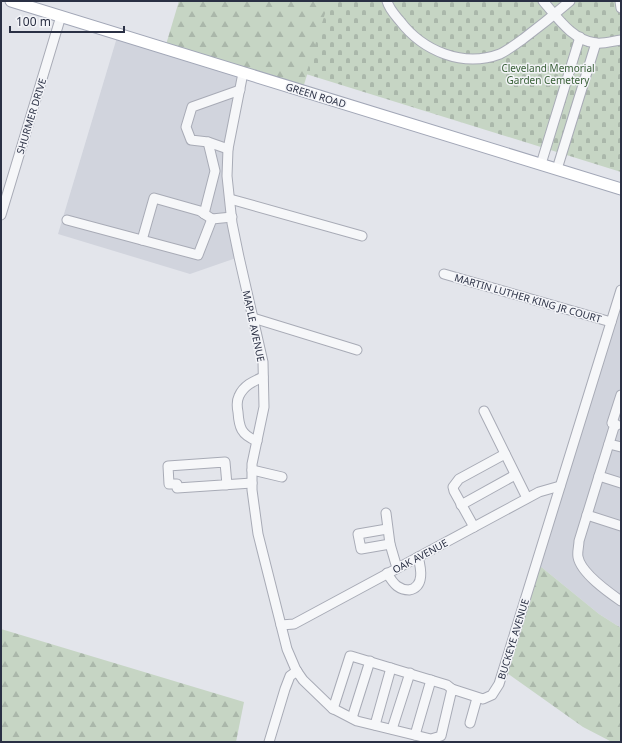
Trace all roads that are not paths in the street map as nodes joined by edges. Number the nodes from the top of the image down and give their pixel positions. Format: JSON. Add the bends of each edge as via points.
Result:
{"nodes":[{"id":1,"x":11,"y":1,"type":"edge"},
{"id":2,"x":387,"y":1,"type":"edge"},
{"id":3,"x":543,"y":1,"type":"edge"},
{"id":4,"x":570,"y":1,"type":"edge"},
{"id":5,"x":620,"y":1,"type":"edge"},
{"id":6,"x":621,"y":8,"type":"edge"},
{"id":7,"x":555,"y":15,"type":"junction"},
{"id":8,"x":61,"y":16,"type":"junction"},
{"id":9,"x":580,"y":37,"type":"junction"},
{"id":10,"x":621,"y":40,"type":"edge"},
{"id":11,"x":596,"y":43,"type":"junction"},
{"id":12,"x":243,"y":73,"type":"junction"},
{"id":13,"x":240,"y":90,"type":"junction"},
{"id":14,"x":558,"y":109,"type":"junction"},
{"id":15,"x":574,"y":113,"type":"junction"},
{"id":16,"x":208,"y":142,"type":"junction"},
{"id":17,"x":228,"y":149,"type":"junction"},
{"id":18,"x":541,"y":164,"type":"junction"},
{"id":19,"x":557,"y":169,"type":"junction"},
{"id":20,"x":621,"y":189,"type":"edge"},
{"id":21,"x":230,"y":199,"type":"junction"},
{"id":22,"x":1,"y":216,"type":"edge"},
{"id":23,"x":208,"y":216,"type":"junction"},
{"id":24,"x":232,"y":217,"type":"junction"},
{"id":25,"x":66,"y":220,"type":"dead end"},
{"id":26,"x":362,"y":236,"type":"dead end"},
{"id":27,"x":142,"y":240,"type":"junction"},
{"id":28,"x":444,"y":274,"type":"dead end"},
{"id":29,"x":621,"y":290,"type":"edge"},
{"id":30,"x":253,"y":318,"type":"junction"},
{"id":31,"x":611,"y":322,"type":"junction"},
{"id":32,"x":357,"y":350,"type":"dead end"},
{"id":33,"x":263,"y":377,"type":"junction"},
{"id":34,"x":621,"y":395,"type":"edge"},
{"id":35,"x":484,"y":411,"type":"dead end"},
{"id":36,"x":618,"y":425,"type":"edge"},
{"id":37,"x":257,"y":441,"type":"junction"},
{"id":38,"x":609,"y":444,"type":"junction"},
{"id":39,"x":621,"y":447,"type":"edge"},
{"id":40,"x":505,"y":454,"type":"junction"},
{"id":41,"x":252,"y":470,"type":"junction"},
{"id":42,"x":515,"y":475,"type":"junction"},
{"id":43,"x":599,"y":476,"type":"junction"},
{"id":44,"x":282,"y":477,"type":"dead end"},
{"id":45,"x":252,"y":483,"type":"junction"},
{"id":46,"x":621,"y":483,"type":"edge"},
{"id":47,"x":227,"y":484,"type":"junction"},
{"id":48,"x":560,"y":486,"type":"junction"},
{"id":49,"x":527,"y":498,"type":"junction"},
{"id":50,"x":461,"y":504,"type":"junction"},
{"id":51,"x":386,"y":513,"type":"dead end"},
{"id":52,"x":587,"y":516,"type":"junction"},
{"id":53,"x":621,"y":526,"type":"edge"},
{"id":54,"x":474,"y":527,"type":"junction"},
{"id":55,"x":387,"y":528,"type":"junction"},
{"id":56,"x":390,"y":544,"type":"junction"},
{"id":57,"x":418,"y":557,"type":"junction"},
{"id":58,"x":397,"y":568,"type":"junction"},
{"id":59,"x":387,"y":573,"type":"junction"},
{"id":60,"x":621,"y":601,"type":"edge"},
{"id":61,"x":281,"y":625,"type":"junction"},
{"id":62,"x":370,"y":661,"type":"junction"},
{"id":63,"x":391,"y":668,"type":"junction"},
{"id":64,"x":297,"y":671,"type":"junction"},
{"id":65,"x":410,"y":673,"type":"junction"},
{"id":66,"x":431,"y":680,"type":"junction"},
{"id":67,"x":452,"y":689,"type":"junction"},
{"id":68,"x":477,"y":698,"type":"junction"},
{"id":69,"x":333,"y":709,"type":"junction"},
{"id":70,"x":352,"y":718,"type":"junction"},
{"id":71,"x":470,"y":723,"type":"dead end"},
{"id":72,"x":375,"y":725,"type":"junction"},
{"id":73,"x":392,"y":729,"type":"junction"},
{"id":74,"x":415,"y":735,"type":"junction"},
{"id":75,"x":269,"y":742,"type":"edge"}],
"edges":[{"from":1,"to":8,"type":"main road","name":"GREEN ROAD"},
{"from":2,"to":7,"type":"street","via":[[393,13],[422,43],[449,55],[473,59],[508,50]]},
{"from":3,"to":7,"type":"street"},
{"from":4,"to":7,"type":"street"},
{"from":5,"to":6,"type":"street"},
{"from":7,"to":9,"type":"street"},
{"from":8,"to":12,"type":"main road","name":"GREEN ROAD"},
{"from":8,"to":22,"type":"street","name":"SHURMER DRIVE"},
{"from":9,"to":11,"type":"street"},
{"from":9,"to":14,"type":"street"},
{"from":10,"to":11,"type":"street"},
{"from":11,"to":15,"type":"street"},
{"from":12,"to":13,"type":"street","name":"MAPLE AVENUE"},
{"from":12,"to":18,"type":"main road","name":"GREEN ROAD"},
{"from":13,"to":16,"type":"street","via":[[192,107],[186,127],[191,140]]},
{"from":13,"to":17,"type":"street","name":"MAPLE AVENUE"},
{"from":14,"to":15,"type":"street"},
{"from":14,"to":18,"type":"street"},
{"from":15,"to":19,"type":"street"},
{"from":16,"to":17,"type":"street"},
{"from":16,"to":23,"type":"street","via":[[216,171]]},
{"from":17,"to":21,"type":"street","name":"MAPLE AVENUE","via":[[227,176]]},
{"from":18,"to":19,"type":"main road","name":"GREEN ROAD"},
{"from":19,"to":20,"type":"main road","name":"GREEN ROAD"},
{"from":21,"to":24,"type":"street","name":"MAPLE AVENUE"},
{"from":21,"to":26,"type":"street"},
{"from":23,"to":24,"type":"street"},
{"from":23,"to":27,"type":"street","via":[[198,255]]},
{"from":23,"to":27,"type":"street","via":[[200,211],[154,198]]},
{"from":24,"to":30,"type":"street","name":"MAPLE AVENUE"},
{"from":25,"to":27,"type":"street"},
{"from":28,"to":31,"type":"street","name":"MARTIN LUTHER KING JR COURT"},
{"from":29,"to":31,"type":"street","name":"BUCKEYE AVENUE"},
{"from":30,"to":32,"type":"street"},
{"from":30,"to":33,"type":"street","name":"MAPLE AVENUE","via":[[263,362]]},
{"from":31,"to":48,"type":"street","name":"BUCKEYE AVENUE"},
{"from":33,"to":37,"type":"street","name":"MAPLE AVENUE","via":[[264,407]]},
{"from":33,"to":37,"type":"street","via":[[251,382],[238,396],[239,425],[247,436]]},
{"from":34,"to":36,"type":"street","via":[[612,424]]},
{"from":35,"to":40,"type":"street"},
{"from":36,"to":38,"type":"street"},
{"from":37,"to":41,"type":"street","name":"MAPLE AVENUE"},
{"from":38,"to":39,"type":"street"},
{"from":38,"to":43,"type":"street"},
{"from":40,"to":42,"type":"street"},
{"from":40,"to":50,"type":"street","via":[[460,479],[454,491]]},
{"from":41,"to":44,"type":"street"},
{"from":41,"to":45,"type":"street","name":"MAPLE AVENUE"},
{"from":42,"to":49,"type":"street"},
{"from":42,"to":50,"type":"street"},
{"from":43,"to":46,"type":"street"},
{"from":43,"to":52,"type":"street"},
{"from":45,"to":47,"type":"street"},
{"from":45,"to":61,"type":"street","name":"MAPLE AVENUE","via":[[258,534]]},
{"from":47,"to":47,"type":"street","via":[[178,488],[177,484],[169,484],[168,466],[225,462]]},
{"from":48,"to":49,"type":"street","name":"OAK AVENUE"},
{"from":48,"to":68,"type":"street","name":"BUCKEYE AVENUE","via":[[499,684],[492,695],[483,699]]},
{"from":49,"to":54,"type":"street","name":"OAK AVENUE"},
{"from":50,"to":54,"type":"street"},
{"from":51,"to":55,"type":"street"},
{"from":52,"to":53,"type":"street"},
{"from":52,"to":60,"type":"street","via":[[579,542],[578,558],[589,574]]},
{"from":54,"to":57,"type":"street","name":"OAK AVENUE"},
{"from":55,"to":56,"type":"street"},
{"from":55,"to":56,"type":"street","via":[[358,534],[361,549]]},
{"from":56,"to":58,"type":"street"},
{"from":57,"to":58,"type":"street","name":"OAK AVENUE"},
{"from":57,"to":59,"type":"street","via":[[421,575],[420,583],[415,588],[404,590]]},
{"from":58,"to":59,"type":"street","name":"OAK AVENUE"},
{"from":59,"to":61,"type":"street","name":"OAK AVENUE","via":[[294,624]]},
{"from":61,"to":64,"type":"street","via":[[287,649]]},
{"from":62,"to":63,"type":"street"},
{"from":62,"to":69,"type":"street","via":[[350,656]]},
{"from":62,"to":70,"type":"street"},
{"from":63,"to":65,"type":"street"},
{"from":63,"to":72,"type":"street"},
{"from":64,"to":69,"type":"street"},
{"from":64,"to":75,"type":"street","via":[[290,676],[284,689]]},
{"from":65,"to":66,"type":"street"},
{"from":65,"to":73,"type":"street"},
{"from":66,"to":67,"type":"street","via":[[447,684]]},
{"from":66,"to":74,"type":"street"},
{"from":67,"to":68,"type":"street"},
{"from":67,"to":74,"type":"street","via":[[441,736],[431,739]]},
{"from":68,"to":71,"type":"street"},
{"from":69,"to":70,"type":"street"},
{"from":70,"to":72,"type":"street"},
{"from":72,"to":73,"type":"street"},
{"from":73,"to":74,"type":"street"}]}
